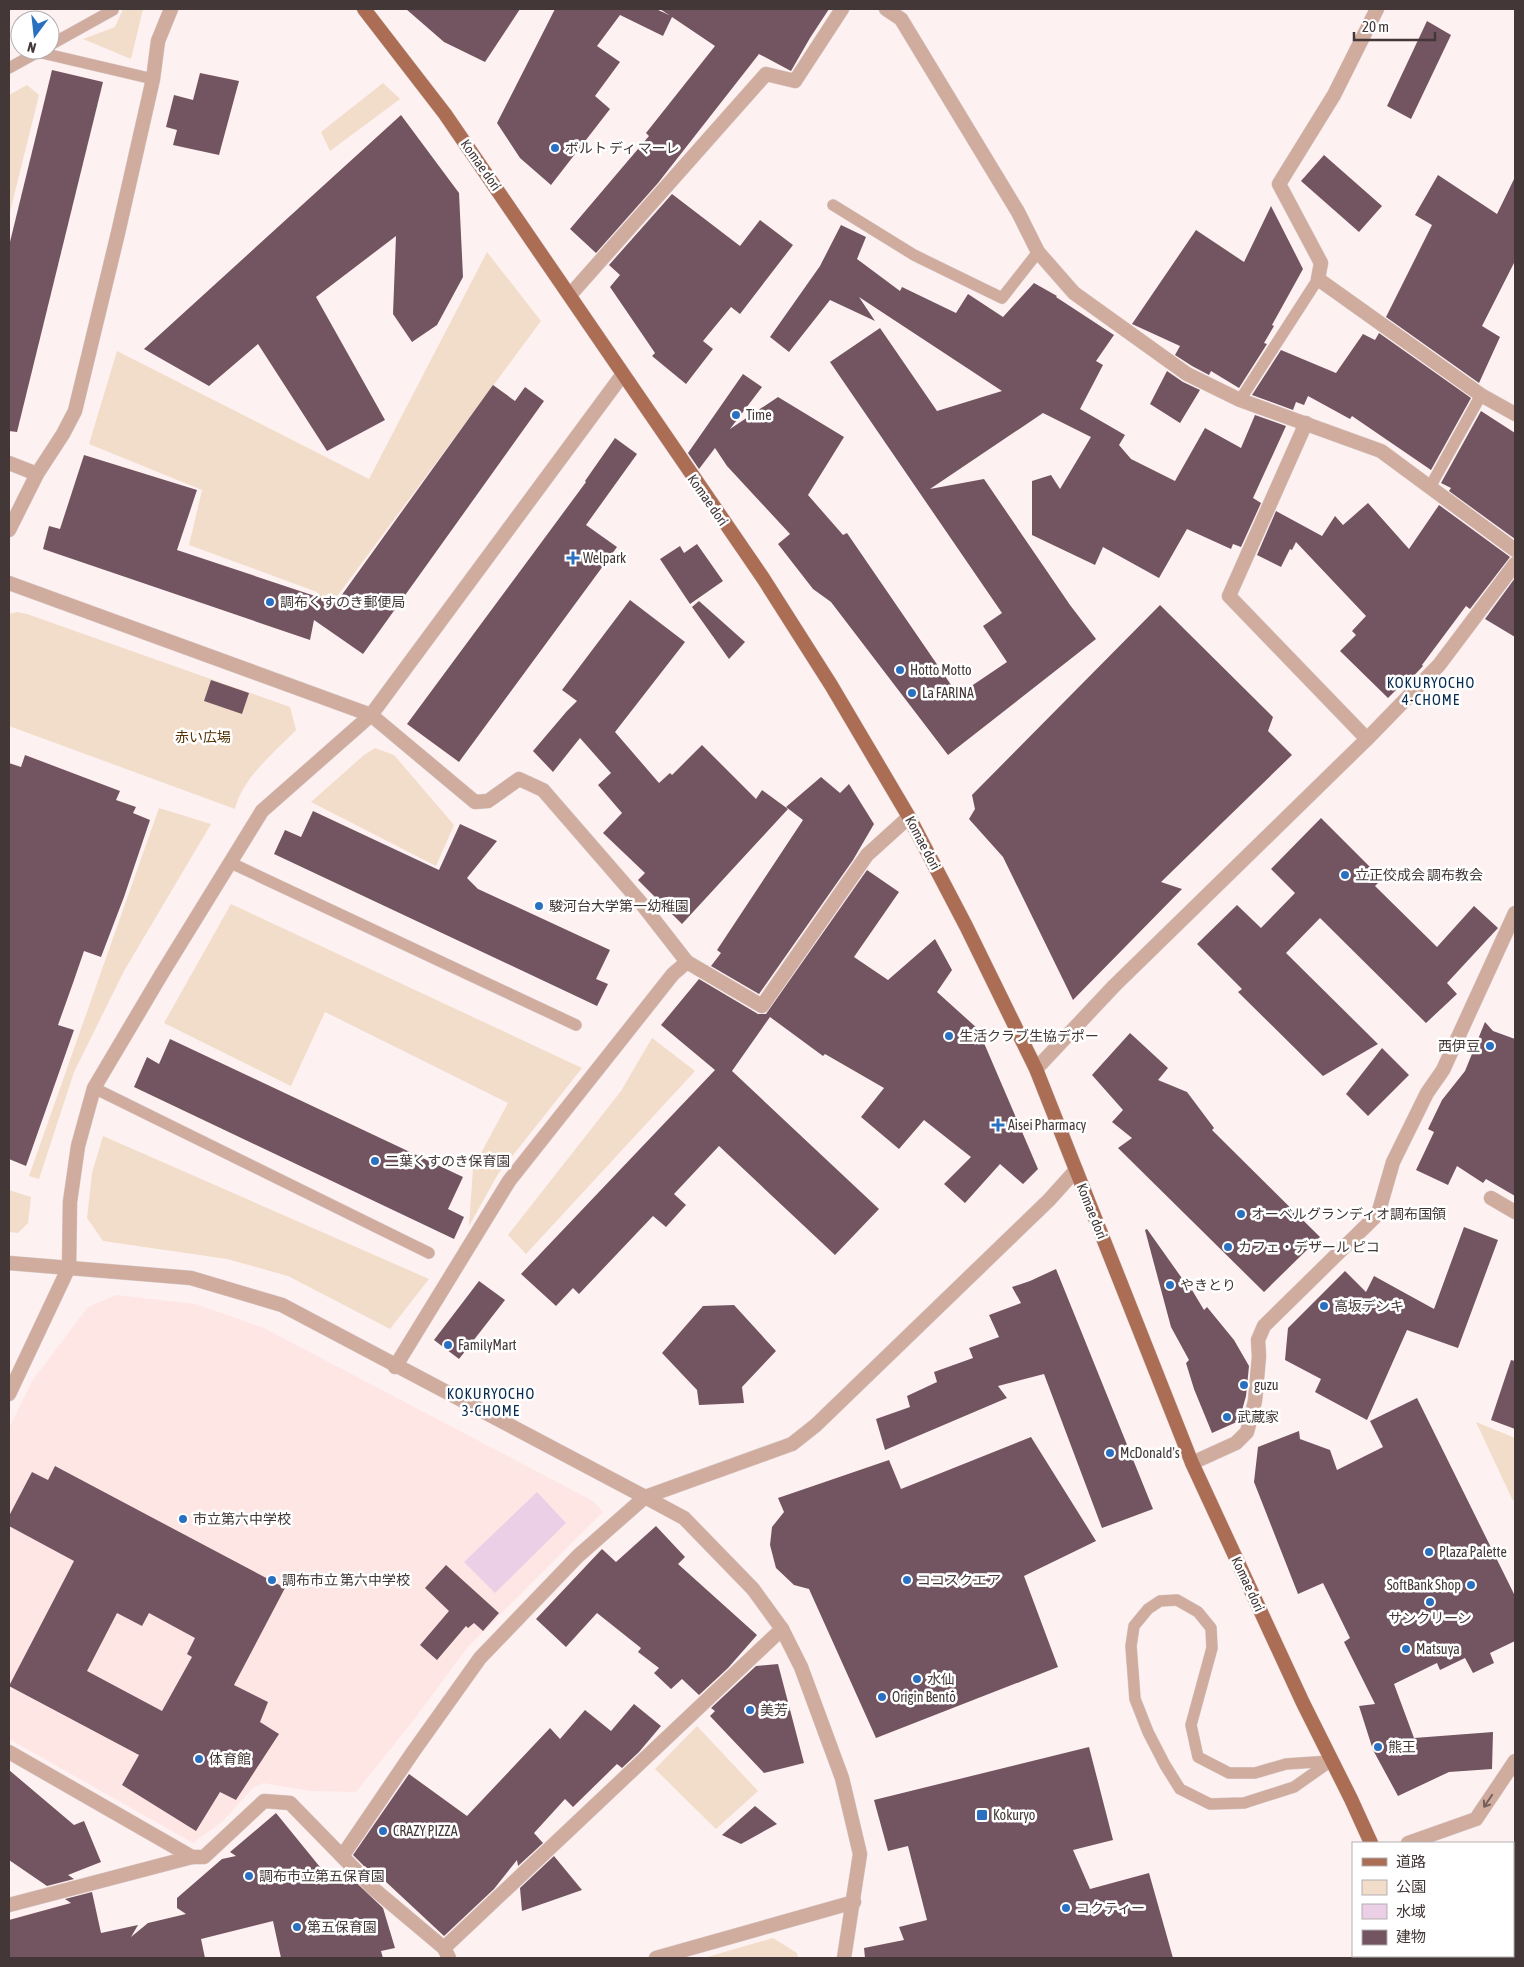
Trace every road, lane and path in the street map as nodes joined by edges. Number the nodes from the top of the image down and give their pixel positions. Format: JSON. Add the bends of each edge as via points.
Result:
{"nodes":[{"id":1,"x":171,"y":9,"type":"edge"},
{"id":2,"x":364,"y":9,"type":"edge"},
{"id":3,"x":842,"y":9,"type":"edge"},
{"id":4,"x":886,"y":9,"type":"edge"},
{"id":5,"x":1377,"y":9,"type":"edge"},
{"id":6,"x":114,"y":10,"type":"edge"},
{"id":7,"x":60,"y":40,"type":"edge"},
{"id":8,"x":60,"y":56,"type":"edge"},
{"id":9,"x":23,"y":60,"type":"edge"},
{"id":10,"x":9,"y":68,"type":"edge"},
{"id":11,"x":152,"y":79,"type":"junction"},
{"id":12,"x":833,"y":205,"type":"dead end"},
{"id":13,"x":1038,"y":252,"type":"junction"},
{"id":14,"x":1318,"y":279,"type":"junction"},
{"id":15,"x":570,"y":295,"type":"junction"},
{"id":16,"x":623,"y":374,"type":"junction"},
{"id":17,"x":1481,"y":396,"type":"junction"},
{"id":18,"x":1240,"y":400,"type":"junction"},
{"id":19,"x":1515,"y":414,"type":"edge"},
{"id":20,"x":1306,"y":423,"type":"junction"},
{"id":21,"x":9,"y":463,"type":"edge"},
{"id":22,"x":36,"y":474,"type":"junction"},
{"id":23,"x":1430,"y":487,"type":"junction"},
{"id":24,"x":9,"y":530,"type":"edge"},
{"id":25,"x":1515,"y":550,"type":"edge"},
{"id":26,"x":1515,"y":564,"type":"edge"},
{"id":27,"x":9,"y":582,"type":"edge"},
{"id":28,"x":371,"y":715,"type":"junction"},
{"id":29,"x":1368,"y":739,"type":"junction"},
{"id":30,"x":909,"y":817,"type":"junction"},
{"id":31,"x":231,"y":863,"type":"junction"},
{"id":32,"x":1515,"y":913,"type":"edge"},
{"id":33,"x":687,"y":962,"type":"junction"},
{"id":34,"x":576,"y":1026,"type":"dead end"},
{"id":35,"x":1036,"y":1069,"type":"junction"},
{"id":36,"x":94,"y":1088,"type":"junction"},
{"id":37,"x":1076,"y":1170,"type":"junction"},
{"id":38,"x":1491,"y":1198,"type":"dead end"},
{"id":39,"x":1515,"y":1212,"type":"edge"},
{"id":40,"x":429,"y":1253,"type":"dead end"},
{"id":41,"x":9,"y":1262,"type":"edge"},
{"id":42,"x":68,"y":1267,"type":"junction"},
{"id":43,"x":395,"y":1367,"type":"junction"},
{"id":44,"x":9,"y":1394,"type":"edge"},
{"id":45,"x":1192,"y":1462,"type":"junction"},
{"id":46,"x":645,"y":1497,"type":"junction"},
{"id":47,"x":782,"y":1629,"type":"junction"},
{"id":48,"x":9,"y":1752,"type":"edge"},
{"id":49,"x":1331,"y":1761,"type":"junction"},
{"id":50,"x":1515,"y":1761,"type":"edge"},
{"id":51,"x":1371,"y":1842,"type":"edge"},
{"id":52,"x":1411,"y":1842,"type":"edge"},
{"id":53,"x":343,"y":1855,"type":"junction"},
{"id":54,"x":192,"y":1857,"type":"junction"},
{"id":55,"x":854,"y":1902,"type":"junction"},
{"id":56,"x":9,"y":1905,"type":"edge"},
{"id":57,"x":446,"y":1953,"type":"edge"},
{"id":58,"x":656,"y":1958,"type":"edge"},
{"id":59,"x":844,"y":1958,"type":"edge"}],
"edges":[{"from":1,"to":11,"type":"street","via":[[158,42]]},
{"from":2,"to":15,"type":"main road","name":"Komae dori","via":[[445,114]]},
{"from":3,"to":15,"type":"street","via":[[796,81],[766,74]]},
{"from":4,"to":13,"type":"street","via":[[901,19],[1018,212]]},
{"from":5,"to":14,"type":"street","via":[[1334,95],[1279,184],[1321,263]]},
{"from":6,"to":7,"type":"lane"},
{"from":8,"to":11,"type":"lane"},
{"from":9,"to":10,"type":"lane"},
{"from":11,"to":22,"type":"street","via":[[75,411]]},
{"from":12,"to":13,"type":"lane","via":[[914,255],[1002,298]]},
{"from":13,"to":18,"type":"street","via":[[1082,298],[1187,374]]},
{"from":14,"to":17,"type":"street"},
{"from":14,"to":18,"type":"lane"},
{"from":15,"to":16,"type":"main road","name":"Komae dori"},
{"from":16,"to":28,"type":"street"},
{"from":16,"to":30,"type":"main road","name":"Komae dori","via":[[768,587]]},
{"from":17,"to":19,"type":"street"},
{"from":17,"to":23,"type":"lane"},
{"from":18,"to":20,"type":"street"},
{"from":20,"to":23,"type":"street","via":[[1381,451]]},
{"from":20,"to":29,"type":"street","via":[[1229,596]]},
{"from":21,"to":22,"type":"street"},
{"from":22,"to":24,"type":"street"},
{"from":23,"to":25,"type":"street"},
{"from":26,"to":29,"type":"street","via":[[1439,666]]},
{"from":27,"to":28,"type":"street"},
{"from":28,"to":31,"type":"street","via":[[262,811]]},
{"from":28,"to":33,"type":"street","via":[[475,802],[488,801],[519,779],[543,790],[641,903]]},
{"from":29,"to":35,"type":"street","via":[[1114,986]]},
{"from":30,"to":33,"type":"street","via":[[867,854],[762,1006]]},
{"from":30,"to":35,"type":"main road","name":"Komae dori"},
{"from":31,"to":34,"type":"lane"},
{"from":31,"to":36,"type":"street"},
{"from":32,"to":45,"type":"street","via":[[1443,1070],[1426,1093],[1393,1162],[1378,1214],[1264,1326],[1258,1340],[1255,1401],[1247,1432],[1236,1443]]},
{"from":33,"to":43,"type":"street","via":[[674,974],[509,1181]]},
{"from":35,"to":37,"type":"main road","name":"Komae dori"},
{"from":36,"to":40,"type":"lane"},
{"from":36,"to":42,"type":"street","via":[[78,1146],[71,1192]]},
{"from":37,"to":45,"type":"main road","name":"Komae dori"},
{"from":37,"to":46,"type":"street","via":[[1049,1200],[816,1425],[792,1444]]},
{"from":38,"to":39,"type":"street"},
{"from":41,"to":42,"type":"street"},
{"from":42,"to":43,"type":"street","via":[[190,1278],[282,1305]]},
{"from":42,"to":44,"type":"street"},
{"from":43,"to":46,"type":"street"},
{"from":45,"to":49,"type":"main road","name":"Komae dori"},
{"from":46,"to":47,"type":"street","via":[[684,1518],[753,1589]]},
{"from":46,"to":53,"type":"street","via":[[578,1556],[480,1658]]},
{"from":47,"to":55,"type":"street","via":[[801,1667],[842,1778],[860,1854]]},
{"from":47,"to":57,"type":"street"},
{"from":48,"to":54,"type":"street"},
{"from":49,"to":49,"type":"lane","via":[[1294,1787],[1244,1803],[1210,1804],[1180,1789],[1156,1749],[1135,1699],[1130,1646],[1134,1626],[1148,1609],[1160,1601],[1177,1600],[1198,1612],[1211,1628],[1212,1648],[1191,1725],[1198,1757],[1228,1773],[1255,1773],[1286,1764]]},
{"from":49,"to":51,"type":"main road","name":"Komae dori"},
{"from":50,"to":52,"type":"street","one_way":true,"via":[[1476,1820]]},
{"from":53,"to":54,"type":"street","via":[[290,1803],[264,1801],[204,1856]]},
{"from":53,"to":57,"type":"street","via":[[375,1890]]},
{"from":54,"to":56,"type":"street"},
{"from":55,"to":58,"type":"street"},
{"from":55,"to":59,"type":"street"}]}
